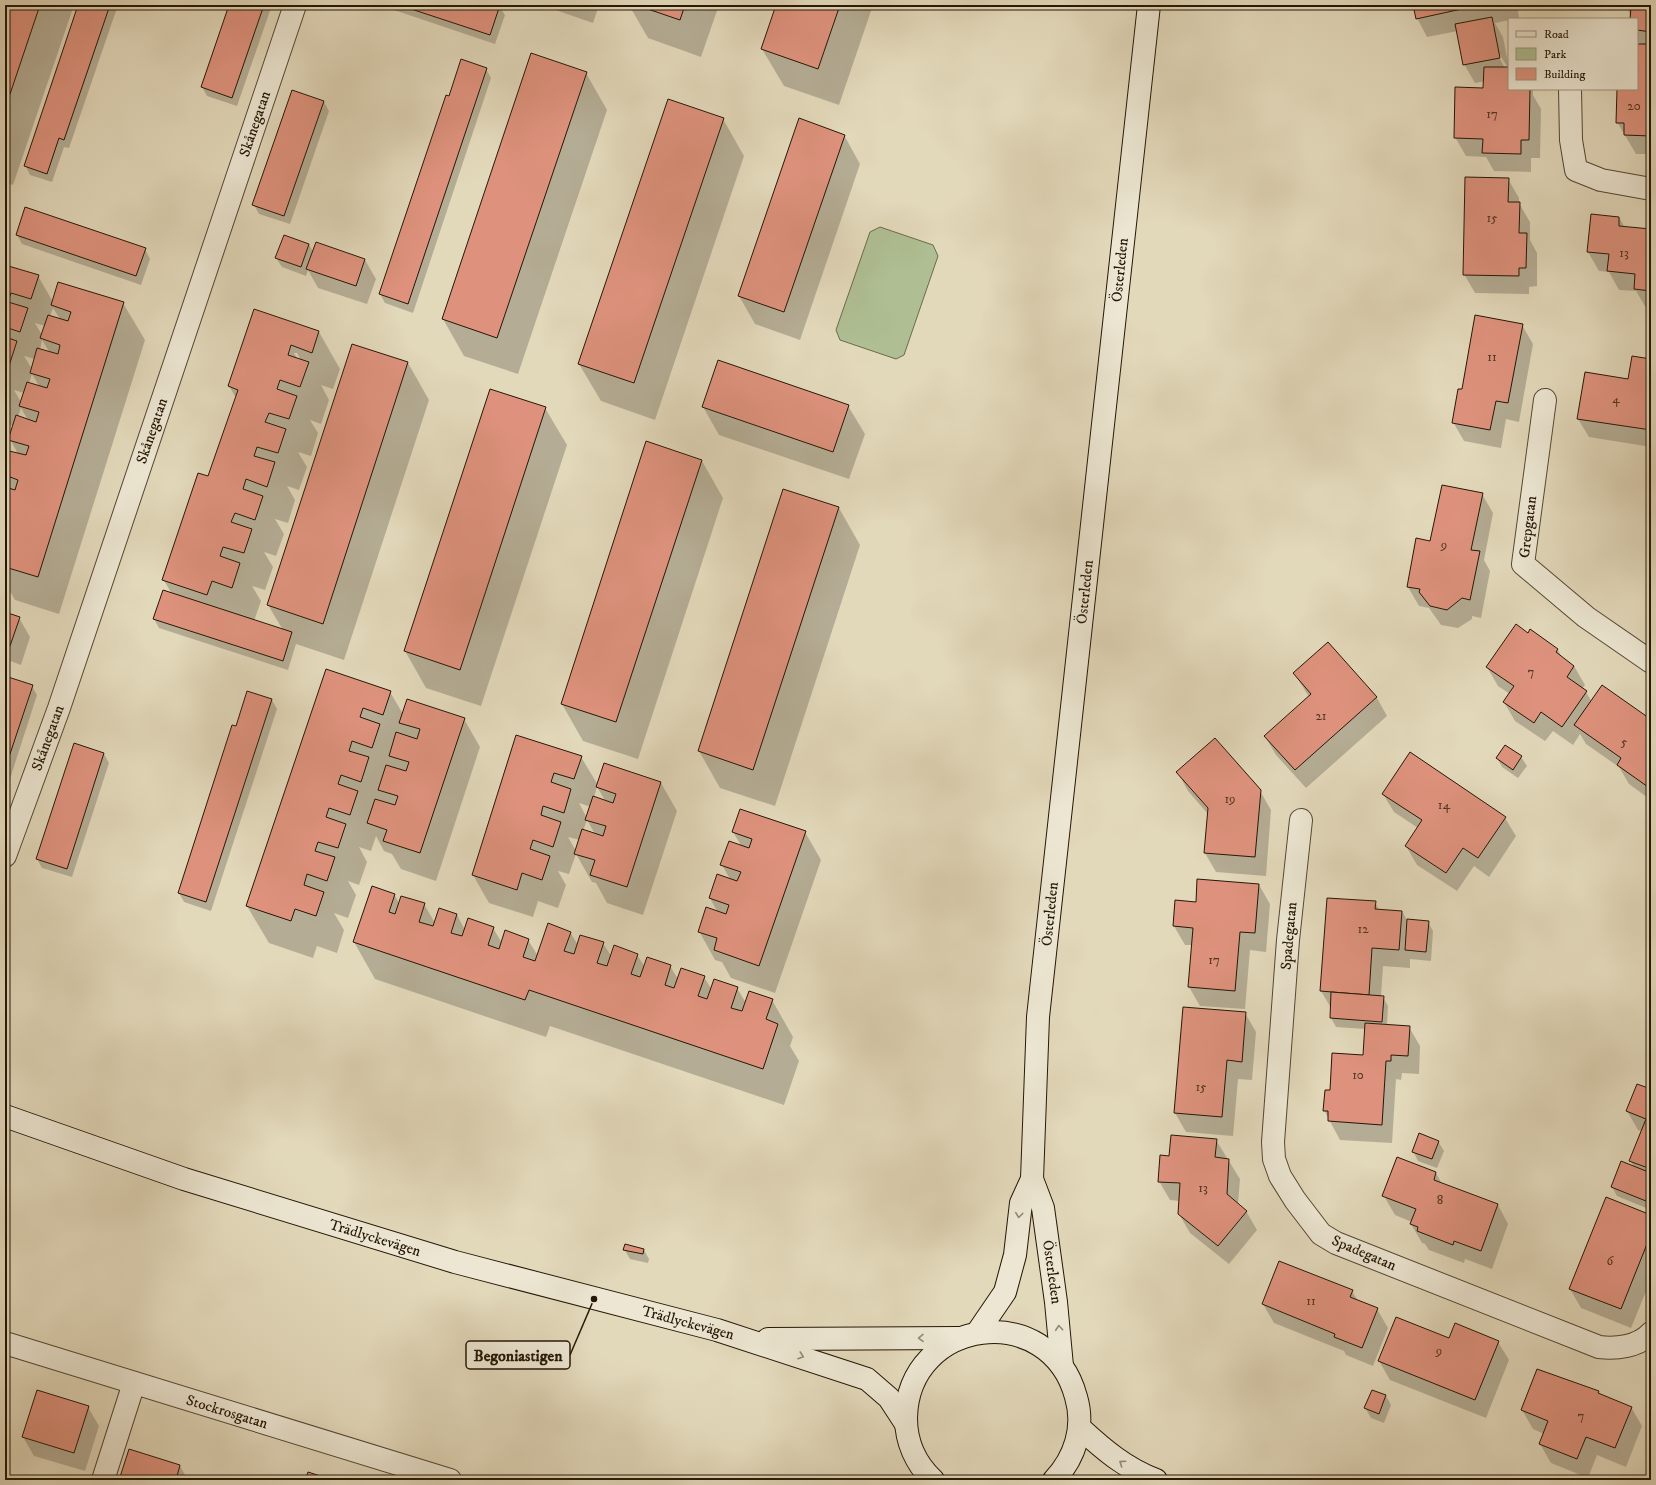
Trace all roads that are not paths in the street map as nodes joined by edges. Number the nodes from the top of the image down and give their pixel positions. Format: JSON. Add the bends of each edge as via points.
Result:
{"nodes":[{"id":1,"x":295,"y":5,"type":"edge"},
{"id":2,"x":1149,"y":5,"type":"edge"},
{"id":3,"x":1570,"y":90,"type":"edge"},
{"id":4,"x":1651,"y":189,"type":"edge"},
{"id":5,"x":1545,"y":400,"type":"dead end"},
{"id":6,"x":1651,"y":662,"type":"edge"},
{"id":7,"x":1301,"y":820,"type":"dead end"},
{"id":8,"x":5,"y":856,"type":"edge"},
{"id":9,"x":5,"y":1116,"type":"edge"},
{"id":10,"x":1032,"y":1179,"type":"junction"},
{"id":11,"x":1651,"y":1333,"type":"edge"},
{"id":12,"x":969,"y":1335,"type":"junction"},
{"id":13,"x":751,"y":1339,"type":"junction"},
{"id":14,"x":5,"y":1343,"type":"edge"},
{"id":15,"x":1062,"y":1366,"type":"junction"},
{"id":16,"x":134,"y":1383,"type":"junction"},
{"id":17,"x":906,"y":1424,"type":"junction"},
{"id":18,"x":1079,"y":1427,"type":"junction"},
{"id":19,"x":914,"y":1455,"type":"junction"},
{"id":20,"x":408,"y":1474,"type":"edge"},
{"id":21,"x":103,"y":1480,"type":"edge"},
{"id":22,"x":450,"y":1480,"type":"edge"},
{"id":23,"x":921,"y":1480,"type":"edge"},
{"id":24,"x":933,"y":1480,"type":"edge"},
{"id":25,"x":1054,"y":1480,"type":"edge"},
{"id":26,"x":1156,"y":1480,"type":"edge"}],
"edges":[{"from":1,"to":8,"type":"street","name":"Skånegatan","via":[[59,708]]},
{"from":2,"to":10,"type":"street","name":"Österleden","via":[[1038,1017]]},
{"from":3,"to":4,"type":"street","via":[[1571,140],[1576,170],[1601,180]]},
{"from":5,"to":6,"type":"street","name":"Grepgatan","via":[[1523,564],[1586,617]]},
{"from":7,"to":11,"type":"street","name":"Spadegatan","via":[[1288,940],[1273,1142],[1274,1159],[1280,1176],[1295,1200],[1321,1234],[1336,1243],[1598,1347],[1612,1349],[1628,1346],[1647,1338]]},
{"from":9,"to":13,"type":"street","name":"Trädlyckevägen","via":[[184,1179],[455,1262]]},
{"from":10,"to":12,"type":"street","name":"Österleden","one_way":true,"via":[[1021,1203],[1015,1255],[1005,1292]]},
{"from":15,"to":10,"type":"street","name":"Österleden","one_way":true,"via":[[1043,1208]]},
{"from":12,"to":13,"type":"street","name":"Trädlyckevägen","one_way":true},
{"from":12,"to":15,"type":"street","name":"Trädlyckevägen","via":[[1005,1332],[1018,1335],[1043,1347]]},
{"from":12,"to":17,"type":"street","name":"Trädlyckevägen","via":[[934,1354],[923,1366],[909,1394]]},
{"from":13,"to":17,"type":"street","name":"Trädlyckevägen","one_way":true,"via":[[867,1379],[889,1398]]},
{"from":14,"to":16,"type":"street","name":"Stockrosgatan"},
{"from":15,"to":18,"type":"street","name":"Trädlyckevägen","via":[[1079,1406]]},
{"from":16,"to":20,"type":"street","name":"Stockrosgatan"},
{"from":16,"to":21,"type":"street"},
{"from":17,"to":19,"type":"street","name":"Trädlyckevägen","via":[[908,1440]]},
{"from":18,"to":25,"type":"street","name":"Trädlyckevägen","via":[[1073,1453]]},
{"from":26,"to":18,"type":"street","one_way":true,"via":[[1136,1472],[1118,1460]]},
{"from":19,"to":23,"type":"street"},
{"from":19,"to":24,"type":"street","name":"Trädlyckevägen","via":[[924,1472]]},
{"from":20,"to":22,"type":"street","name":"Stockrosgatan"}]}
